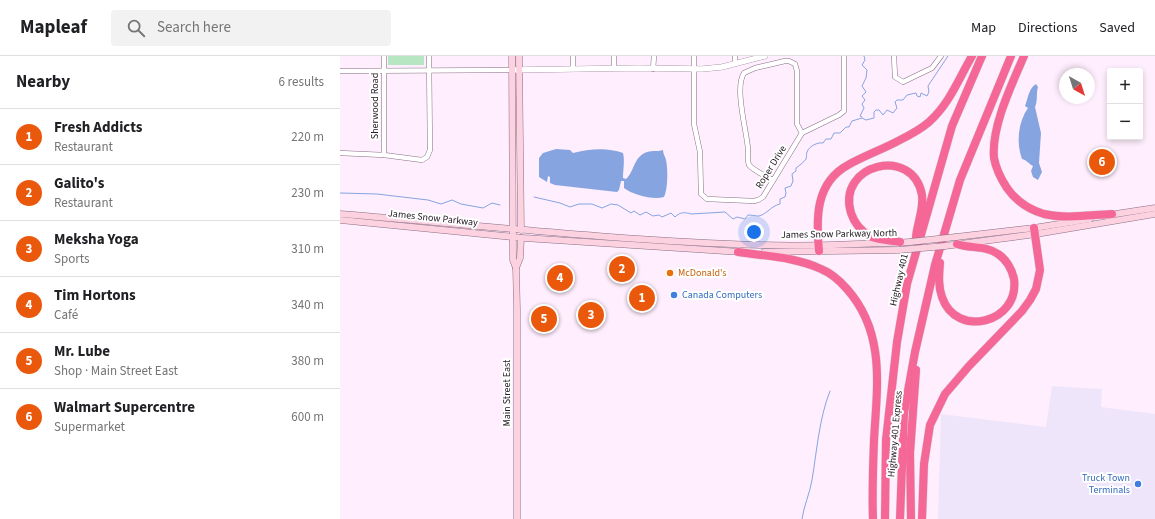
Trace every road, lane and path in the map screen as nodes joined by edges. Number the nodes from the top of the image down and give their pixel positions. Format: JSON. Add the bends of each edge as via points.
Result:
{"nodes":[{"id":1,"x":384,"y":56,"type":"edge"},
{"id":2,"x":429,"y":56,"type":"edge"},
{"id":3,"x":512,"y":56,"type":"edge"},
{"id":4,"x":519,"y":56,"type":"edge"},
{"id":5,"x":573,"y":56,"type":"edge"},
{"id":6,"x":614,"y":56,"type":"edge"},
{"id":7,"x":654,"y":56,"type":"edge"},
{"id":8,"x":694,"y":56,"type":"edge"},
{"id":9,"x":735,"y":56,"type":"edge"},
{"id":10,"x":765,"y":56,"type":"edge"},
{"id":11,"x":844,"y":56,"type":"edge"},
{"id":12,"x":894,"y":56,"type":"edge"},
{"id":13,"x":941,"y":56,"type":"edge"},
{"id":14,"x":972,"y":56,"type":"edge"},
{"id":15,"x":982,"y":56,"type":"edge"},
{"id":16,"x":1011,"y":56,"type":"edge"},
{"id":17,"x":1024,"y":56,"type":"edge"},
{"id":18,"x":735,"y":63,"type":"junction"},
{"id":19,"x":614,"y":68,"type":"junction"},
{"id":20,"x":573,"y":69,"type":"junction"},
{"id":21,"x":654,"y":69,"type":"junction"},
{"id":22,"x":694,"y":69,"type":"junction"},
{"id":23,"x":429,"y":70,"type":"junction"},
{"id":24,"x":512,"y":70,"type":"junction"},
{"id":25,"x":520,"y":70,"type":"junction"},
{"id":26,"x":384,"y":71,"type":"junction"},
{"id":27,"x":340,"y":72,"type":"edge"},
{"id":28,"x":802,"y":133,"type":"junction"},
{"id":29,"x":340,"y":153,"type":"edge"},
{"id":30,"x":384,"y":155,"type":"junction"},
{"id":31,"x":773,"y":180,"type":"junction"},
{"id":32,"x":1155,"y":208,"type":"edge"},
{"id":33,"x":340,"y":214,"type":"edge"},
{"id":34,"x":1112,"y":214,"type":"junction"},
{"id":35,"x":1155,"y":214,"type":"edge"},
{"id":36,"x":949,"y":218,"type":"junction"},
{"id":37,"x":340,"y":220,"type":"edge"},
{"id":38,"x":513,"y":229,"type":"junction"},
{"id":39,"x":521,"y":230,"type":"junction"},
{"id":40,"x":1035,"y":231,"type":"junction"},
{"id":41,"x":513,"y":237,"type":"junction"},
{"id":42,"x":522,"y":238,"type":"junction"},
{"id":43,"x":956,"y":240,"type":"junction"},
{"id":44,"x":899,"y":246,"type":"junction"},
{"id":45,"x":818,"y":248,"type":"junction"},
{"id":46,"x":738,"y":252,"type":"junction"},
{"id":47,"x":915,"y":256,"type":"junction"},
{"id":48,"x":516,"y":268,"type":"junction"},
{"id":49,"x":915,"y":352,"type":"junction"},
{"id":50,"x":517,"y":519,"type":"edge"},
{"id":51,"x":873,"y":519,"type":"edge"},
{"id":52,"x":885,"y":519,"type":"edge"},
{"id":53,"x":900,"y":519,"type":"edge"},
{"id":54,"x":911,"y":519,"type":"edge"},
{"id":55,"x":922,"y":519,"type":"edge"}],
"edges":[{"from":1,"to":26,"type":"street","name":"Sherwood Road"},
{"from":2,"to":23,"type":"street"},
{"from":3,"to":24,"type":"main road","name":"Main Street East"},
{"from":4,"to":25,"type":"main road","name":"Main Street East"},
{"from":5,"to":20,"type":"street"},
{"from":6,"to":19,"type":"street"},
{"from":7,"to":21,"type":"street"},
{"from":8,"to":22,"type":"street"},
{"from":9,"to":18,"type":"street"},
{"from":10,"to":18,"type":"street"},
{"from":11,"to":28,"type":"street","via":[[844,111]]},
{"from":12,"to":13,"type":"street","via":[[895,77],[903,82],[930,70]]},
{"from":14,"to":45,"type":"highway","via":[[952,94],[928,123],[848,165],[829,182],[818,209]]},
{"from":15,"to":47,"type":"highway","name":"Highway 401","via":[[952,126]]},
{"from":16,"to":36,"type":"highway","via":[[960,180]]},
{"from":17,"to":34,"type":"highway","via":[[1008,94],[994,144],[994,158],[1001,180],[1019,201],[1045,214]]},
{"from":18,"to":22,"type":"street","via":[[722,67]]},
{"from":19,"to":20,"type":"street"},
{"from":19,"to":21,"type":"street"},
{"from":20,"to":25,"type":"street"},
{"from":21,"to":22,"type":"street"},
{"from":22,"to":31,"type":"street","name":"Roper Drive","via":[[694,124],[700,152],[701,194],[707,199],[758,200],[763,197]]},
{"from":23,"to":24,"type":"street"},
{"from":23,"to":26,"type":"street"},
{"from":23,"to":30,"type":"street","via":[[430,150],[427,157],[422,160]]},
{"from":24,"to":25,"type":"street"},
{"from":24,"to":38,"type":"main road","name":"Main Street East"},
{"from":25,"to":39,"type":"main road","name":"Main Street East"},
{"from":26,"to":27,"type":"street"},
{"from":26,"to":30,"type":"street","name":"Sherwood Road"},
{"from":28,"to":31,"type":"street","name":"Roper Drive"},
{"from":28,"to":31,"type":"street","via":[[797,124],[795,64],[785,61],[744,73],[741,80],[742,117],[748,162],[751,167]]},
{"from":29,"to":30,"type":"street"},
{"from":32,"to":34,"type":"main road","name":"James Snow Parkway North"},
{"from":33,"to":38,"type":"main road","name":"James Snow Parkway"},
{"from":34,"to":40,"type":"main road","name":"James Snow Parkway North"},
{"from":35,"to":40,"type":"main road","name":"James Snow Parkway North"},
{"from":36,"to":43,"type":"highway","via":[[938,279],[942,299],[952,312],[966,320],[978,322],[993,318],[1003,311],[1012,297],[1014,285],[1011,269],[1004,259],[987,248],[966,247]]},
{"from":36,"to":49,"type":"highway","via":[[935,265]]},
{"from":37,"to":41,"type":"main road","name":"James Snow Parkway"},
{"from":38,"to":39,"type":"main road","name":"James Snow Parkway"},
{"from":38,"to":41,"type":"main road","name":"Main Street East"},
{"from":39,"to":42,"type":"street","name":"Main Street East"},
{"from":39,"to":45,"type":"main road","name":"James Snow Parkway North","via":[[709,244]]},
{"from":40,"to":43,"type":"main road","name":"James Snow Parkway North"},
{"from":40,"to":55,"type":"highway","via":[[1040,270],[1036,289],[1022,311],[945,394],[930,425],[924,464]]},
{"from":41,"to":42,"type":"main road","name":"James Snow Parkway"},
{"from":41,"to":48,"type":"main road","name":"Main Street East","via":[[513,260]]},
{"from":42,"to":46,"type":"main road","name":"James Snow Parkway North"},
{"from":42,"to":48,"type":"main road","name":"Main Street East"},
{"from":43,"to":44,"type":"main road","name":"James Snow Parkway North","bridge":true,"via":[[910,242]]},
{"from":43,"to":44,"type":"main road","name":"James Snow Parkway North","bridge":true,"via":[[945,246]]},
{"from":44,"to":45,"type":"main road","name":"James Snow Parkway North"},
{"from":44,"to":47,"type":"highway","via":[[868,235],[858,226],[852,215],[850,202],[853,187],[862,174],[875,167],[889,165],[899,168],[912,176],[918,184],[922,206],[917,227]]},
{"from":45,"to":46,"type":"main road","name":"James Snow Parkway North"},
{"from":46,"to":51,"type":"highway","via":[[801,262],[822,269],[839,281],[853,296],[866,318],[877,354],[878,378],[872,483]]},
{"from":47,"to":52,"type":"highway","name":"Highway 401","via":[[907,284],[896,350],[886,440]]},
{"from":48,"to":50,"type":"main road","name":"Main Street East"},
{"from":49,"to":53,"type":"highway","name":"Highway 401 Express","via":[[904,413]]},
{"from":49,"to":54,"type":"highway","via":[[910,453]]}]}
